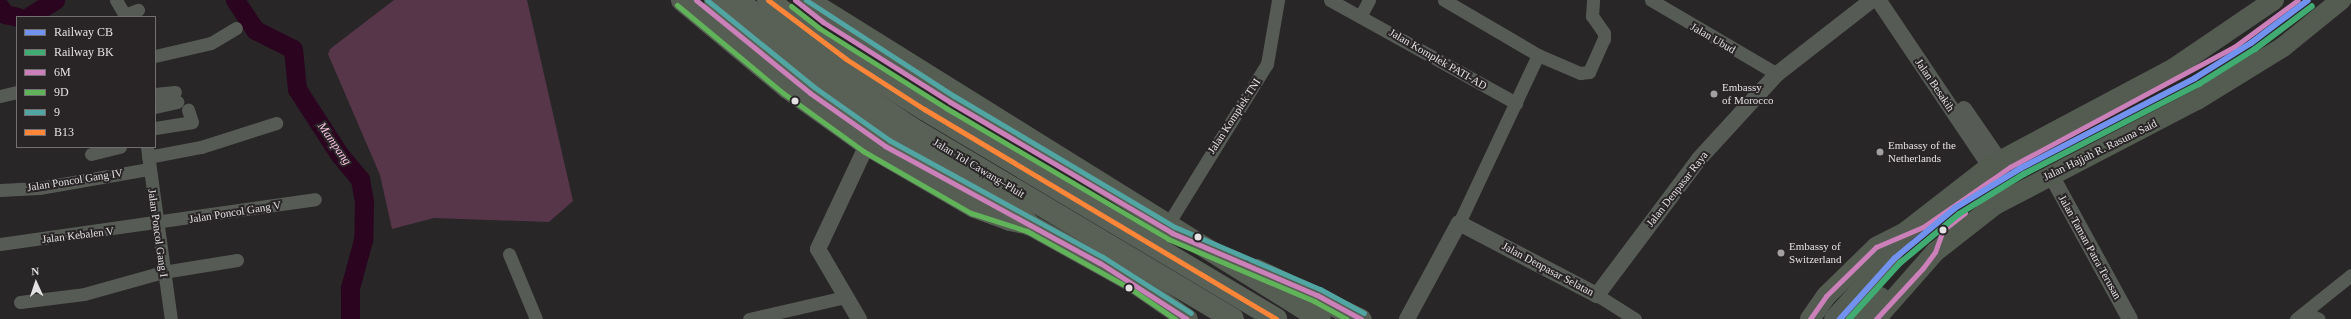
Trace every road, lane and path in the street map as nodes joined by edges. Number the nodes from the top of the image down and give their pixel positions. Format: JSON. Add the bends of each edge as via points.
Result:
{"nodes":[{"id":1,"x":116,"y":0,"type":"edge"},
{"id":2,"x":681,"y":0,"type":"edge"},
{"id":3,"x":715,"y":0,"type":"edge"},
{"id":4,"x":737,"y":0,"type":"edge"},
{"id":5,"x":768,"y":0,"type":"edge"},
{"id":6,"x":808,"y":0,"type":"edge"},
{"id":7,"x":1278,"y":0,"type":"edge"},
{"id":8,"x":1330,"y":0,"type":"edge"},
{"id":9,"x":1369,"y":0,"type":"edge"},
{"id":10,"x":1444,"y":0,"type":"edge"},
{"id":11,"x":1593,"y":0,"type":"edge"},
{"id":12,"x":1651,"y":0,"type":"edge"},
{"id":13,"x":2274,"y":0,"type":"edge"},
{"id":14,"x":2341,"y":0,"type":"edge"},
{"id":15,"x":1875,"y":1,"type":"edge"},
{"id":16,"x":138,"y":10,"type":"dead end"},
{"id":17,"x":1361,"y":15,"type":"junction"},
{"id":18,"x":125,"y":16,"type":"edge"},
{"id":19,"x":236,"y":28,"type":"dead end"},
{"id":20,"x":1538,"y":55,"type":"junction"},
{"id":21,"x":156,"y":56,"type":"edge"},
{"id":22,"x":1777,"y":74,"type":"junction"},
{"id":23,"x":1765,"y":91,"type":"junction"},
{"id":24,"x":16,"y":92,"type":"edge"},
{"id":25,"x":156,"y":94,"type":"edge"},
{"id":26,"x":0,"y":96,"type":"edge"},
{"id":27,"x":1516,"y":104,"type":"junction"},
{"id":28,"x":156,"y":107,"type":"edge"},
{"id":29,"x":188,"y":110,"type":"dead end"},
{"id":30,"x":276,"y":123,"type":"dead end"},
{"id":31,"x":156,"y":128,"type":"edge"},
{"id":32,"x":867,"y":145,"type":"junction"},
{"id":33,"x":116,"y":148,"type":"edge"},
{"id":34,"x":91,"y":154,"type":"dead end"},
{"id":35,"x":148,"y":158,"type":"edge"},
{"id":36,"x":1994,"y":163,"type":"junction"},
{"id":37,"x":2050,"y":175,"type":"junction"},
{"id":38,"x":0,"y":190,"type":"edge"},
{"id":39,"x":315,"y":199,"type":"dead end"},
{"id":40,"x":1459,"y":223,"type":"junction"},
{"id":41,"x":1029,"y":224,"type":"junction"},
{"id":42,"x":1168,"y":224,"type":"junction"},
{"id":43,"x":156,"y":225,"type":"junction"},
{"id":44,"x":1904,"y":233,"type":"junction"},
{"id":45,"x":5,"y":244,"type":"edge"},
{"id":46,"x":1213,"y":252,"type":"junction"},
{"id":47,"x":510,"y":254,"type":"dead end"},
{"id":48,"x":1930,"y":257,"type":"junction"},
{"id":49,"x":236,"y":260,"type":"dead end"},
{"id":50,"x":163,"y":272,"type":"junction"},
{"id":51,"x":2351,"y":275,"type":"edge"},
{"id":52,"x":1597,"y":295,"type":"junction"},
{"id":53,"x":845,"y":297,"type":"junction"},
{"id":54,"x":20,"y":302,"type":"dead end"},
{"id":55,"x":1181,"y":314,"type":"edge"},
{"id":56,"x":2301,"y":316,"type":"edge"},
{"id":57,"x":171,"y":319,"type":"edge"},
{"id":58,"x":536,"y":319,"type":"edge"},
{"id":59,"x":749,"y":319,"type":"edge"},
{"id":60,"x":858,"y":319,"type":"edge"},
{"id":61,"x":1198,"y":319,"type":"edge"},
{"id":62,"x":1233,"y":319,"type":"edge"},
{"id":63,"x":1276,"y":319,"type":"edge"},
{"id":64,"x":1320,"y":319,"type":"edge"},
{"id":65,"x":1361,"y":319,"type":"edge"},
{"id":66,"x":1407,"y":319,"type":"edge"},
{"id":67,"x":1635,"y":319,"type":"edge"},
{"id":68,"x":1810,"y":319,"type":"edge"},
{"id":69,"x":1834,"y":319,"type":"edge"},
{"id":70,"x":1860,"y":319,"type":"edge"},
{"id":71,"x":1876,"y":319,"type":"edge"},
{"id":72,"x":2130,"y":319,"type":"edge"},
{"id":73,"x":2319,"y":319,"type":"edge"}],
"edges":[{"from":1,"to":18,"type":"street"},
{"from":2,"to":32,"type":"highway","via":[[780,83]]},
{"from":3,"to":41,"type":"highway","via":[[757,38],[883,131],[1006,202]]},
{"from":4,"to":62,"type":"highway","name":"Jalan Tol Cawang–Pluit","via":[[835,76],[913,129]]},
{"from":5,"to":63,"type":"highway","name":"Jalan Tol Cawang–Pluit","via":[[846,59],[924,109]]},
{"from":6,"to":42,"type":"highway"},
{"from":7,"to":42,"type":"street","name":"Jalan Komplek TNI","via":[[1267,64]]},
{"from":8,"to":17,"type":"street","name":"Jalan Komplek PATI-AD"},
{"from":9,"to":17,"type":"street"},
{"from":10,"to":20,"type":"street"},
{"from":11,"to":20,"type":"street","via":[[1592,16],[1604,33],[1604,39],[1589,72],[1580,74]]},
{"from":12,"to":22,"type":"street","name":"Jalan Ubud"},
{"from":13,"to":36,"type":"main road","via":[[2174,68]]},
{"from":14,"to":37,"type":"main road","name":"Jalan Hajjah R. Rasuna Said","via":[[2283,47],[2197,100]]},
{"from":15,"to":22,"type":"street","name":"Jalan Denpasar Raya"},
{"from":15,"to":23,"type":"street","name":"Jalan Denpasar Raya"},
{"from":15,"to":36,"type":"street","name":"Jalan Besakih","via":[[1941,84]]},
{"from":16,"to":18,"type":"street"},
{"from":17,"to":27,"type":"street","name":"Jalan Komplek PATI-AD"},
{"from":19,"to":21,"type":"street","via":[[211,43]]},
{"from":20,"to":27,"type":"street"},
{"from":22,"to":23,"type":"street","name":"Jalan Denpasar Raya"},
{"from":23,"to":52,"type":"street","name":"Jalan Denpasar Raya","via":[[1699,159]]},
{"from":24,"to":26,"type":"street"},
{"from":25,"to":28,"type":"street","via":[[176,97]]},
{"from":27,"to":40,"type":"street"},
{"from":29,"to":31,"type":"street","via":[[192,122]]},
{"from":30,"to":35,"type":"street","name":"Jalan Poncol Gang IV","via":[[201,147]]},
{"from":32,"to":41,"type":"highway","via":[[974,207],[1009,220]]},
{"from":32,"to":53,"type":"street","via":[[818,249]]},
{"from":33,"to":34,"type":"street"},
{"from":35,"to":38,"type":"street","name":"Jalan Poncol Gang IV","via":[[39,188]]},
{"from":35,"to":43,"type":"street","name":"Jalan Poncol Gang I"},
{"from":36,"to":44,"type":"main road"},
{"from":37,"to":48,"type":"main road","name":"Jalan Hajjah R. Rasuna Said","via":[[1994,205]]},
{"from":37,"to":72,"type":"street","name":"Jalan Taman Patra Terusan"},
{"from":39,"to":43,"type":"street","name":"Jalan Poncol Gang V"},
{"from":40,"to":52,"type":"street","name":"Jalan Denpasar Selatan"},
{"from":40,"to":66,"type":"street"},
{"from":41,"to":55,"type":"highway"},
{"from":42,"to":46,"type":"highway"},
{"from":43,"to":45,"type":"street","name":"Jalan Kebalen V"},
{"from":43,"to":50,"type":"street","name":"Jalan Poncol Gang I"},
{"from":44,"to":68,"type":"main road","via":[[1876,247],[1858,262]]},
{"from":44,"to":69,"type":"main road","via":[[1891,256]]},
{"from":46,"to":64,"type":"highway"},
{"from":46,"to":65,"type":"highway","via":[[1304,289]]},
{"from":47,"to":58,"type":"street"},
{"from":48,"to":70,"type":"main road","via":[[1900,276]]},
{"from":48,"to":71,"type":"main road","name":"Jalan Hajjah R. Rasuna Said"},
{"from":49,"to":50,"type":"street"},
{"from":50,"to":54,"type":"street","via":[[84,294]]},
{"from":50,"to":57,"type":"street","name":"Jalan Poncol Gang I"},
{"from":51,"to":56,"type":"street"},
{"from":52,"to":67,"type":"street","name":"Jalan Denpasar Selatan"},
{"from":53,"to":59,"type":"street"},
{"from":53,"to":60,"type":"street"},
{"from":55,"to":61,"type":"highway"},
{"from":56,"to":73,"type":"street"}]}
